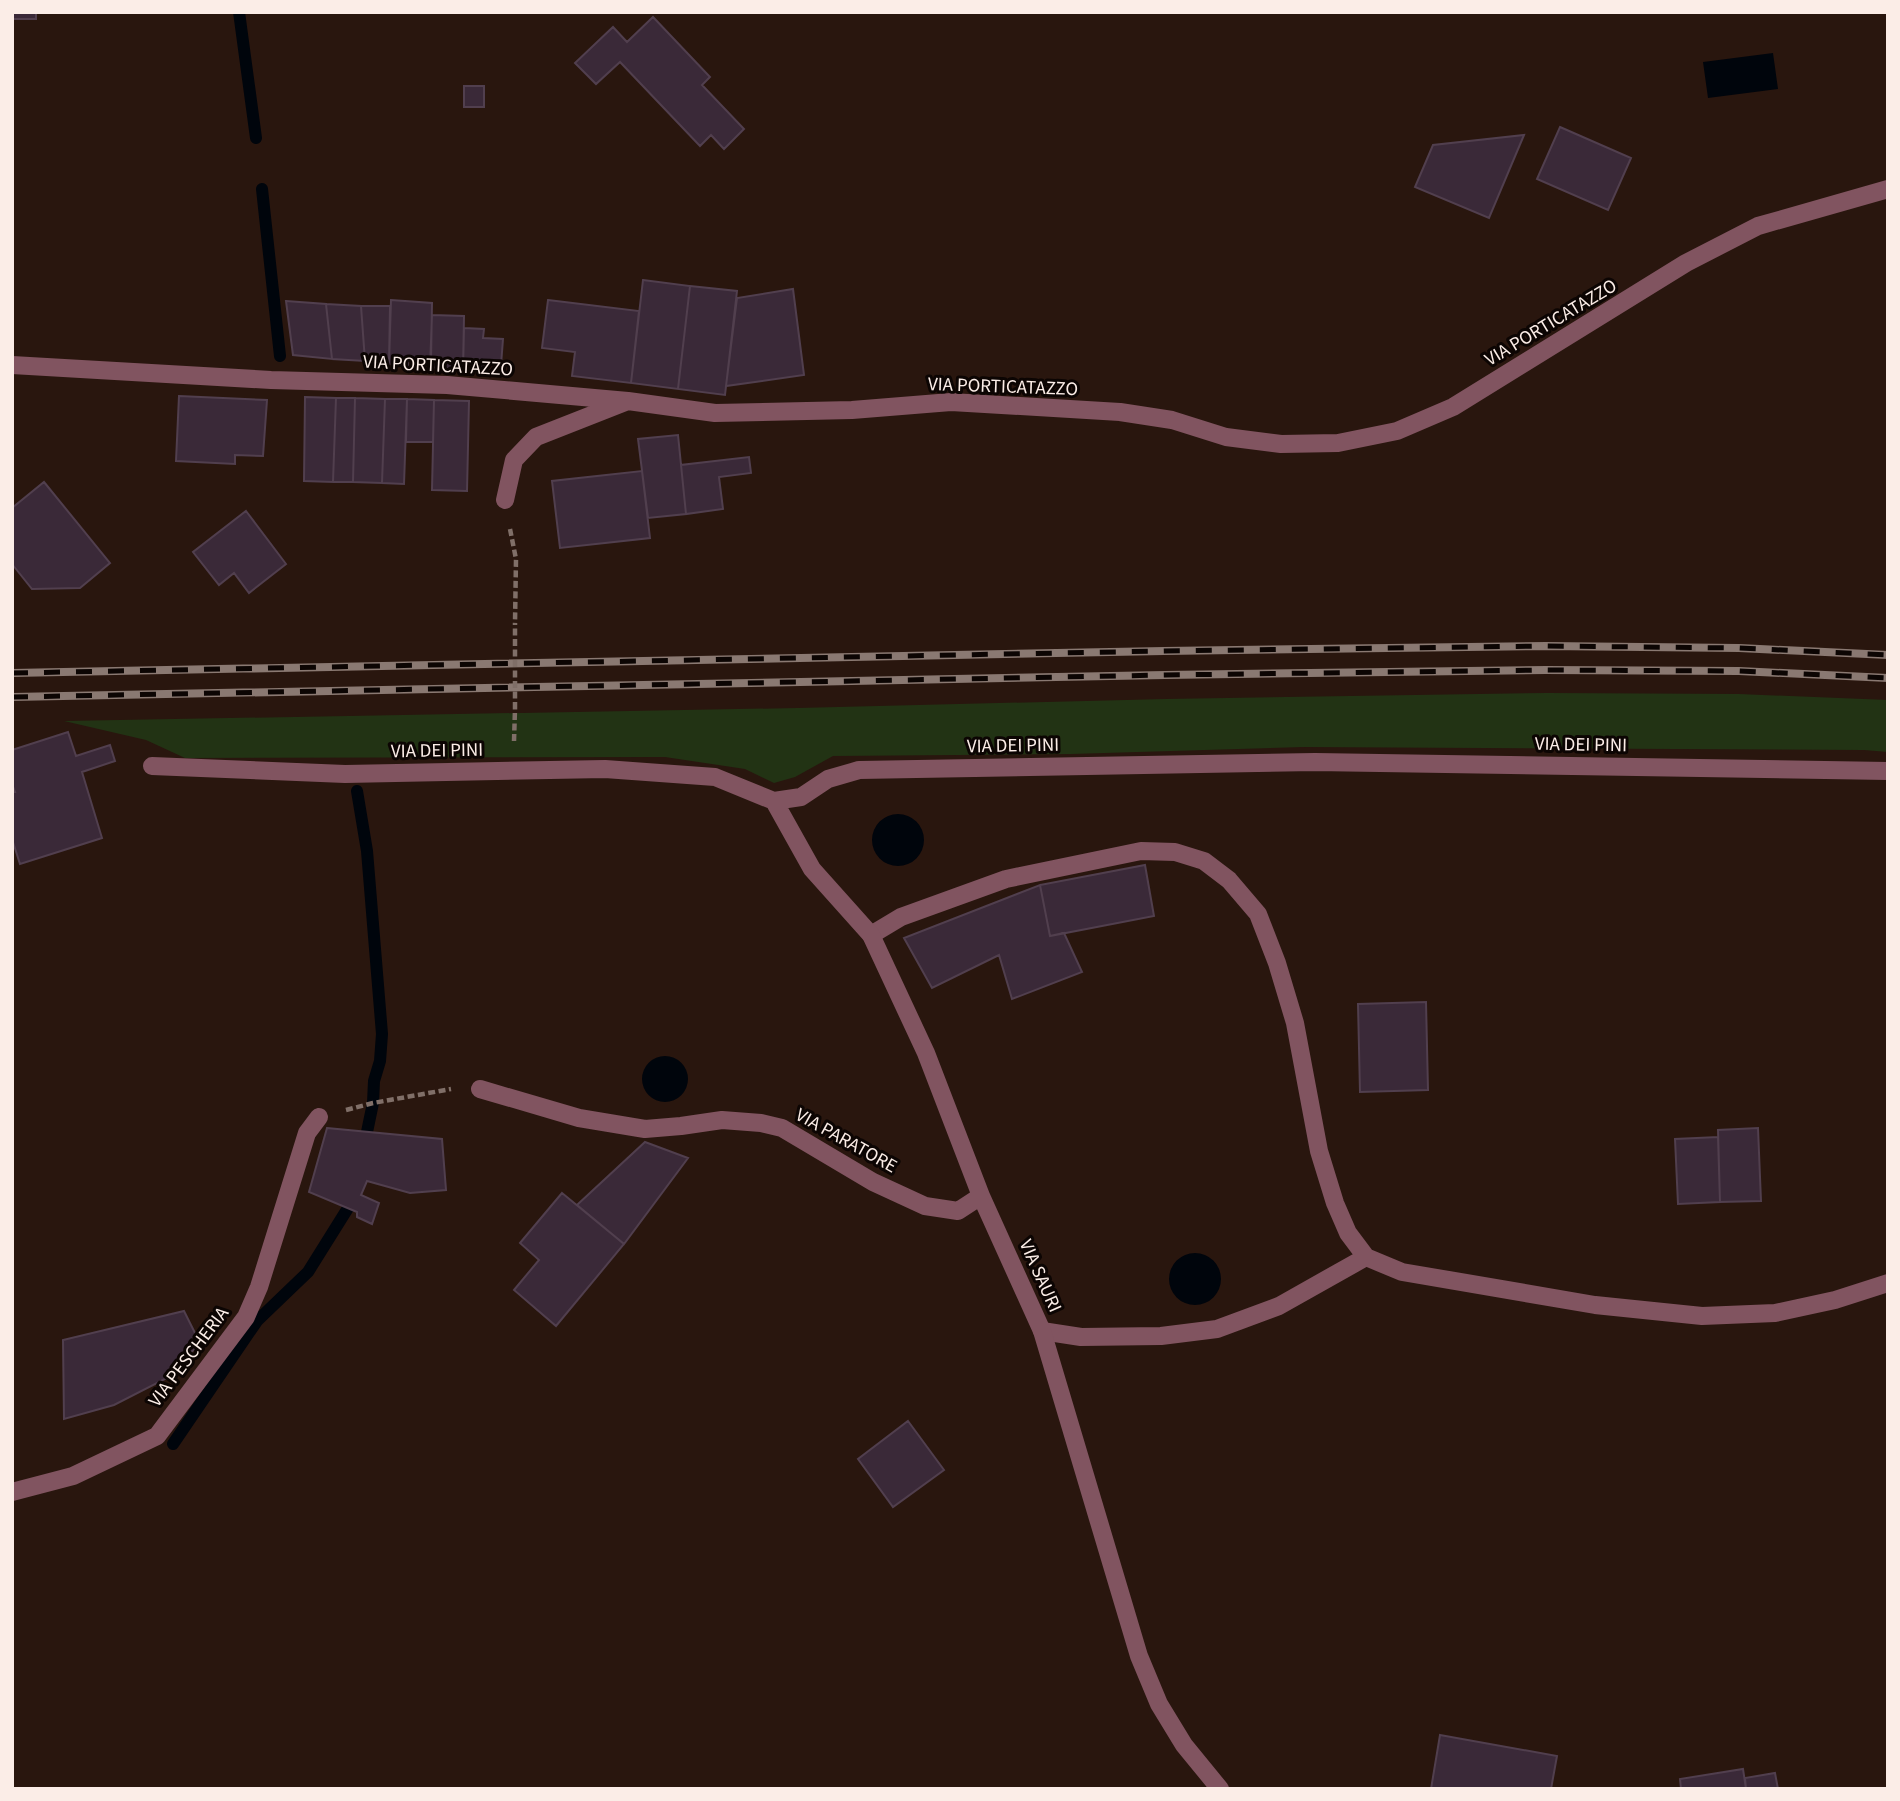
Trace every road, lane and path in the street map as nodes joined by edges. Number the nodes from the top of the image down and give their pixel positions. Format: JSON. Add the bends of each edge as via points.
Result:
{"nodes":[{"id":1,"x":1888,"y":189,"type":"edge"},
{"id":2,"x":12,"y":365,"type":"edge"},
{"id":3,"x":628,"y":401,"type":"junction"},
{"id":4,"x":505,"y":500,"type":"dead end"},
{"id":5,"x":516,"y":558,"type":"dead end"},
{"id":6,"x":515,"y":709,"type":"dead end"},
{"id":7,"x":152,"y":766,"type":"dead end"},
{"id":8,"x":1888,"y":771,"type":"edge"},
{"id":9,"x":774,"y":801,"type":"junction"},
{"id":10,"x":871,"y":935,"type":"junction"},
{"id":11,"x":480,"y":1089,"type":"joint"},
{"id":12,"x":319,"y":1117,"type":"joint"},
{"id":13,"x":981,"y":1196,"type":"junction"},
{"id":14,"x":1366,"y":1257,"type":"junction"},
{"id":15,"x":1888,"y":1283,"type":"edge"},
{"id":16,"x":1042,"y":1331,"type":"junction"},
{"id":17,"x":12,"y":1492,"type":"edge"},
{"id":18,"x":1220,"y":1789,"type":"edge"}],
"edges":[{"from":1,"to":3,"type":"street","name":"VIA PORTICATAZZO","via":[[1758,226],[1686,263],[1453,407],[1397,430],[1338,443],[1281,444],[1226,437],[1172,420],[1120,412],[951,402],[715,413]]},
{"from":2,"to":3,"type":"street","name":"VIA PORTICATAZZO","via":[[447,385]]},
{"from":3,"to":4,"type":"street","via":[[536,437],[514,460]]},
{"from":5,"to":6,"type":"path","bridge":true},
{"from":7,"to":9,"type":"street","name":"VIA DEI PINI","via":[[345,774],[606,769],[715,777]]},
{"from":8,"to":9,"type":"street","name":"VIA DEI PINI","via":[[1315,762],[859,770],[828,779],[801,797]]},
{"from":9,"to":10,"type":"street","name":"VIA SAURI","via":[[812,869]]},
{"from":10,"to":13,"type":"street","name":"VIA SAURI","via":[[926,1053]]},
{"from":10,"to":14,"type":"street","via":[[901,916],[1006,879],[1142,851],[1175,852],[1203,861],[1229,880],[1258,914],[1295,1023],[1319,1151],[1335,1203],[1348,1233]]},
{"from":11,"to":12,"type":"path","via":[[435,1091]]},
{"from":11,"to":13,"type":"street","name":"VIA PARATORE","via":[[579,1118],[645,1129],[722,1120],[761,1123],[782,1128],[873,1182],[925,1206],[958,1211]]},
{"from":12,"to":17,"type":"street","name":"VIA PESCHERIA","via":[[307,1133],[246,1317],[157,1436],[73,1475]]},
{"from":13,"to":16,"type":"street","name":"VIA SAURI"},
{"from":14,"to":15,"type":"street","via":[[1402,1272],[1595,1305],[1702,1316],[1775,1313]]},
{"from":14,"to":16,"type":"street","via":[[1279,1306],[1217,1329],[1161,1336],[1081,1337]]},
{"from":16,"to":18,"type":"street","name":"VIA SAURI","via":[[1139,1656],[1159,1704],[1184,1745]]}]}
